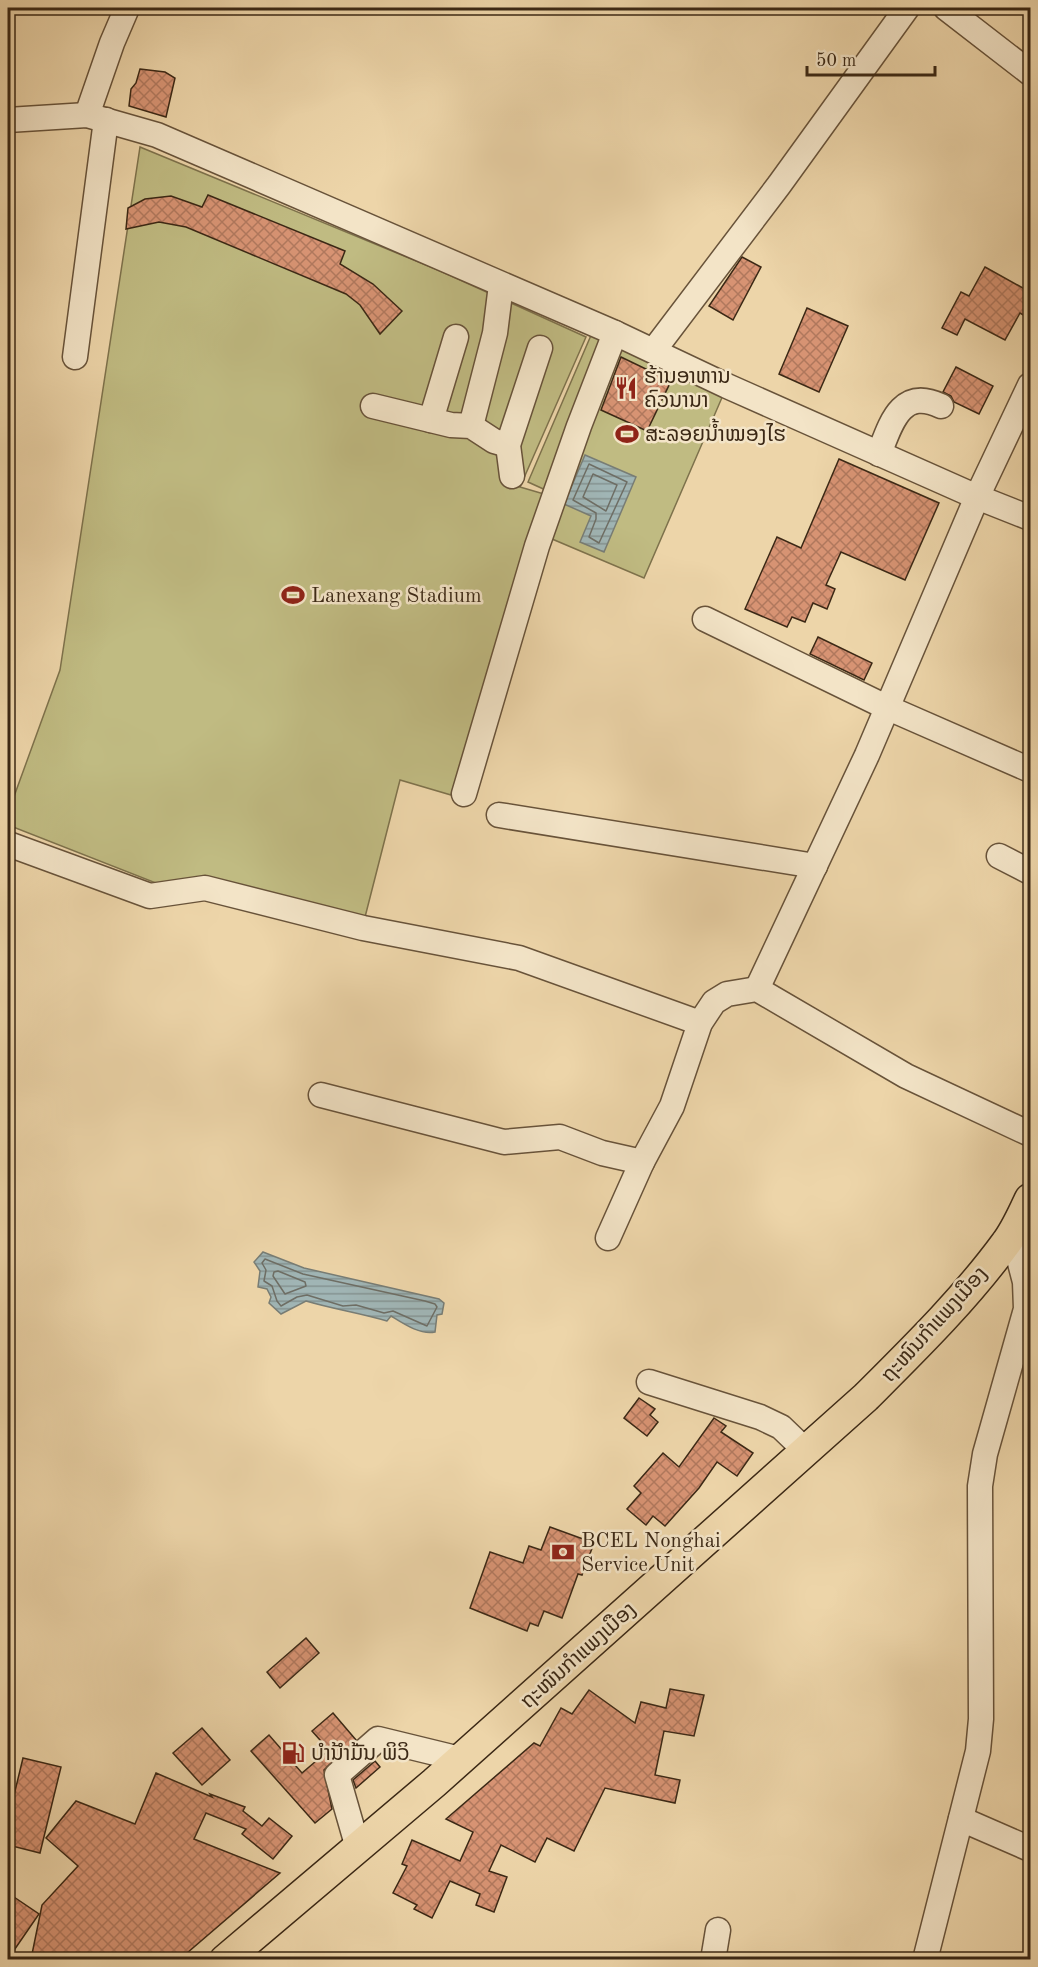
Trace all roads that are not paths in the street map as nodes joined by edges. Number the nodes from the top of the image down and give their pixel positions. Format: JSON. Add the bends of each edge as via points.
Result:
{"nodes":[{"id":1,"x":128,"y":8,"type":"edge"},
{"id":2,"x":907,"y":8,"type":"edge"},
{"id":3,"x":946,"y":8,"type":"edge"},
{"id":4,"x":1030,"y":73,"type":"edge"},
{"id":5,"x":96,"y":118,"type":"junction"},
{"id":6,"x":8,"y":120,"type":"edge"},
{"id":7,"x":501,"y":285,"type":"junction"},
{"id":8,"x":615,"y":333,"type":"junction"},
{"id":9,"x":456,"y":337,"type":"dead end"},
{"id":10,"x":540,"y":348,"type":"dead end"},
{"id":11,"x":654,"y":350,"type":"junction"},
{"id":12,"x":75,"y":357,"type":"dead end"},
{"id":13,"x":1030,"y":385,"type":"edge"},
{"id":14,"x":373,"y":406,"type":"dead end"},
{"id":15,"x":941,"y":406,"type":"dead end"},
{"id":16,"x":431,"y":420,"type":"junction"},
{"id":17,"x":471,"y":426,"type":"junction"},
{"id":18,"x":508,"y":445,"type":"junction"},
{"id":19,"x":879,"y":454,"type":"junction"},
{"id":20,"x":512,"y":476,"type":"dead end"},
{"id":21,"x":977,"y":497,"type":"junction"},
{"id":22,"x":1030,"y":518,"type":"edge"},
{"id":23,"x":705,"y":619,"type":"dead end"},
{"id":24,"x":886,"y":707,"type":"junction"},
{"id":25,"x":1030,"y":770,"type":"edge"},
{"id":26,"x":464,"y":794,"type":"dead end"},
{"id":27,"x":499,"y":816,"type":"dead end"},
{"id":28,"x":11,"y":845,"type":"dead end"},
{"id":29,"x":999,"y":856,"type":"dead end"},
{"id":30,"x":815,"y":866,"type":"junction"},
{"id":31,"x":1030,"y":872,"type":"edge"},
{"id":32,"x":757,"y":989,"type":"junction"},
{"id":33,"x":700,"y":1023,"type":"junction"},
{"id":34,"x":321,"y":1095,"type":"dead end"},
{"id":35,"x":1030,"y":1134,"type":"edge"},
{"id":36,"x":642,"y":1162,"type":"junction"},
{"id":37,"x":1030,"y":1199,"type":"edge"},
{"id":38,"x":608,"y":1238,"type":"dead end"},
{"id":39,"x":1007,"y":1241,"type":"junction"},
{"id":40,"x":1022,"y":1358,"type":"edge"},
{"id":41,"x":649,"y":1382,"type":"dead end"},
{"id":42,"x":806,"y":1451,"type":"junction"},
{"id":43,"x":460,"y":1759,"type":"junction"},
{"id":44,"x":961,"y":1819,"type":"junction"},
{"id":45,"x":358,"y":1848,"type":"junction"},
{"id":46,"x":1030,"y":1849,"type":"edge"},
{"id":47,"x":718,"y":1930,"type":"dead end"},
{"id":48,"x":225,"y":1959,"type":"edge"},
{"id":49,"x":712,"y":1959,"type":"edge"},
{"id":50,"x":925,"y":1959,"type":"edge"}],
"edges":[{"from":1,"to":5,"type":"street","via":[[112,42]]},
{"from":2,"to":11,"type":"street"},
{"from":3,"to":4,"type":"street"},
{"from":5,"to":6,"type":"street"},
{"from":5,"to":7,"type":"street","via":[[157,135]]},
{"from":5,"to":12,"type":"street"},
{"from":7,"to":8,"type":"street"},
{"from":7,"to":17,"type":"street","via":[[495,333]]},
{"from":8,"to":11,"type":"street"},
{"from":8,"to":26,"type":"street","via":[[537,546]]},
{"from":9,"to":16,"type":"street"},
{"from":10,"to":18,"type":"street"},
{"from":11,"to":19,"type":"street"},
{"from":13,"to":21,"type":"street"},
{"from":14,"to":16,"type":"street"},
{"from":15,"to":19,"type":"street","via":[[927,399],[905,406],[893,418]]},
{"from":16,"to":17,"type":"street"},
{"from":17,"to":18,"type":"street"},
{"from":18,"to":20,"type":"street"},
{"from":19,"to":21,"type":"street"},
{"from":21,"to":22,"type":"street"},
{"from":21,"to":24,"type":"street"},
{"from":23,"to":24,"type":"street"},
{"from":24,"to":25,"type":"street"},
{"from":24,"to":30,"type":"street"},
{"from":27,"to":30,"type":"street"},
{"from":28,"to":33,"type":"street","via":[[150,896],[205,888],[363,928],[519,958]]},
{"from":29,"to":31,"type":"street"},
{"from":30,"to":32,"type":"street"},
{"from":32,"to":33,"type":"street","via":[[727,994],[714,1002]]},
{"from":32,"to":35,"type":"street","via":[[906,1076]]},
{"from":33,"to":36,"type":"street","via":[[672,1106]]},
{"from":34,"to":36,"type":"street","via":[[504,1142],[560,1137],[602,1153]]},
{"from":36,"to":38,"type":"street"},
{"from":37,"to":39,"type":"main road","name":"ຖະໜົນກຳແພງເມືອງ"},
{"from":39,"to":40,"type":"street","via":[[1019,1259],[1025,1282]]},
{"from":39,"to":42,"type":"main road","name":"ຖະໜົນກຳແພງເມືອງ","via":[[933,1330]]},
{"from":40,"to":44,"type":"street","via":[[985,1454],[981,1486],[981,1719],[978,1751]]},
{"from":41,"to":42,"type":"street","via":[[760,1416],[780,1427]]},
{"from":42,"to":43,"type":"main road","name":"ຖະໜົນກຳແພງເມືອງ"},
{"from":43,"to":45,"type":"main road","name":"ຖະໜົນກຳແພງເມືອງ"},
{"from":43,"to":45,"type":"street","via":[[378,1739],[337,1775]]},
{"from":44,"to":46,"type":"street"},
{"from":44,"to":50,"type":"street"},
{"from":45,"to":48,"type":"main road","name":"ຖະໜົນກຳແພງເມືອງ"},
{"from":47,"to":49,"type":"street"}]}
